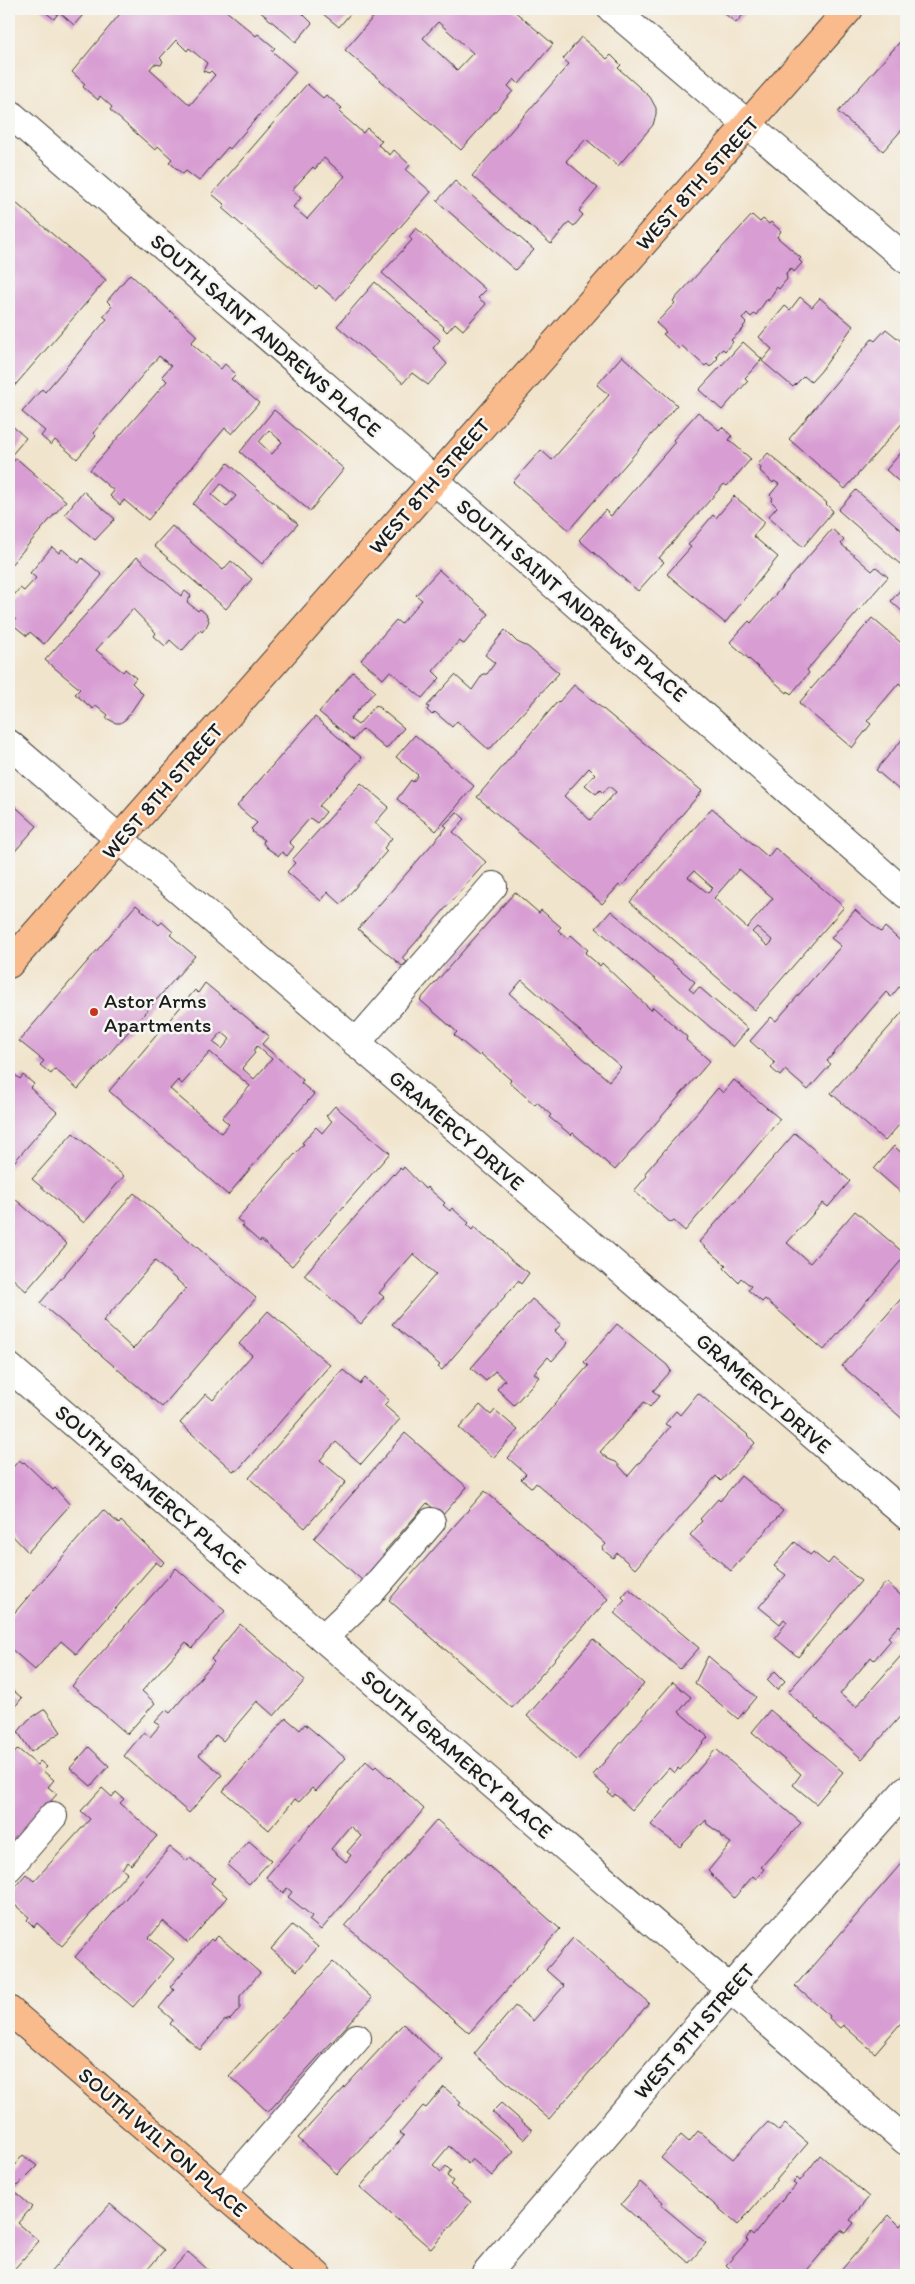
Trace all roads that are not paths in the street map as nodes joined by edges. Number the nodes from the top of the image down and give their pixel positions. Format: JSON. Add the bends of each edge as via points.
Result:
{"nodes":[{"id":1,"x":612,"y":9,"type":"edge"},
{"id":2,"x":849,"y":9,"type":"edge"},
{"id":3,"x":9,"y":113,"type":"edge"},
{"id":4,"x":749,"y":125,"type":"junction"},
{"id":5,"x":906,"y":259,"type":"edge"},
{"id":6,"x":434,"y":479,"type":"junction"},
{"id":7,"x":9,"y":744,"type":"edge"},
{"id":8,"x":120,"y":840,"type":"junction"},
{"id":9,"x":492,"y":886,"type":"dead end"},
{"id":10,"x":906,"y":894,"type":"edge"},
{"id":11,"x":9,"y":964,"type":"edge"},
{"id":12,"x":356,"y":1043,"type":"junction"},
{"id":13,"x":9,"y":1367,"type":"edge"},
{"id":14,"x":906,"y":1515,"type":"edge"},
{"id":15,"x":430,"y":1522,"type":"dead end"},
{"id":16,"x":323,"y":1638,"type":"junction"},
{"id":17,"x":906,"y":1790,"type":"edge"},
{"id":18,"x":53,"y":1816,"type":"dead end"},
{"id":19,"x":9,"y":1867,"type":"edge"},
{"id":20,"x":731,"y":1990,"type":"junction"},
{"id":21,"x":9,"y":2010,"type":"edge"},
{"id":22,"x":357,"y":2038,"type":"dead end"},
{"id":23,"x":906,"y":2141,"type":"edge"},
{"id":24,"x":222,"y":2193,"type":"junction"},
{"id":25,"x":317,"y":2275,"type":"edge"},
{"id":26,"x":485,"y":2275,"type":"edge"}],
"edges":[{"from":1,"to":4,"type":"street"},
{"from":2,"to":4,"type":"main road","name":"WEST 8TH STREET"},
{"from":3,"to":6,"type":"street","name":"SOUTH SAINT ANDREWS PLACE"},
{"from":4,"to":5,"type":"street"},
{"from":4,"to":6,"type":"main road","name":"WEST 8TH STREET"},
{"from":6,"to":8,"type":"main road","name":"WEST 8TH STREET"},
{"from":6,"to":10,"type":"street","name":"SOUTH SAINT ANDREWS PLACE"},
{"from":7,"to":8,"type":"street","name":"GRAMERCY DRIVE"},
{"from":8,"to":11,"type":"main road","name":"WEST 8TH STREET"},
{"from":8,"to":12,"type":"street","name":"GRAMERCY DRIVE"},
{"from":9,"to":12,"type":"street"},
{"from":12,"to":14,"type":"street","name":"GRAMERCY DRIVE"},
{"from":13,"to":16,"type":"street","name":"SOUTH GRAMERCY PLACE"},
{"from":15,"to":16,"type":"street","via":[[370,1593]]},
{"from":16,"to":20,"type":"street","name":"SOUTH GRAMERCY PLACE"},
{"from":17,"to":20,"type":"street","name":"WEST 9TH STREET"},
{"from":18,"to":19,"type":"street"},
{"from":20,"to":23,"type":"street","name":"SOUTH GRAMERCY PLACE"},
{"from":20,"to":26,"type":"street","name":"WEST 9TH STREET"},
{"from":21,"to":24,"type":"main road","name":"SOUTH WILTON PLACE"},
{"from":22,"to":24,"type":"street"},
{"from":24,"to":25,"type":"main road","name":"SOUTH WILTON PLACE"}]}
